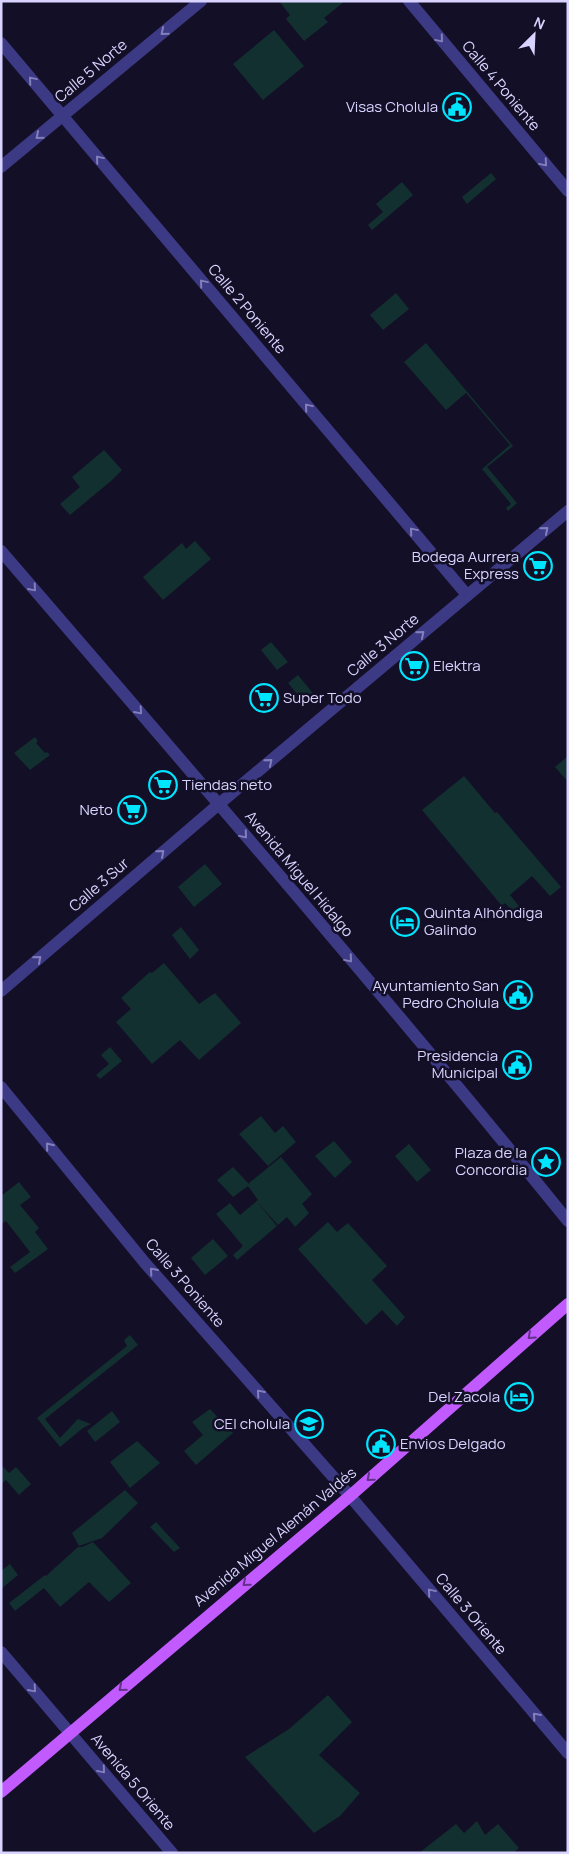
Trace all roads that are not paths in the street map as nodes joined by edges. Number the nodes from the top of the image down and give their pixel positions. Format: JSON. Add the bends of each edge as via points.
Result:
{"nodes":[{"id":1,"x":201,"y":1,"type":"edge"},
{"id":2,"x":409,"y":1,"type":"edge"},
{"id":3,"x":1,"y":43,"type":"edge"},
{"id":4,"x":62,"y":116,"type":"junction"},
{"id":5,"x":1,"y":167,"type":"edge"},
{"id":6,"x":568,"y":191,"type":"edge"},
{"id":7,"x":568,"y":511,"type":"edge"},
{"id":8,"x":1,"y":551,"type":"edge"},
{"id":9,"x":467,"y":595,"type":"junction"},
{"id":10,"x":219,"y":804,"type":"junction"},
{"id":11,"x":1,"y":991,"type":"edge"},
{"id":12,"x":1,"y":1087,"type":"edge"},
{"id":13,"x":568,"y":1221,"type":"edge"},
{"id":14,"x":568,"y":1304,"type":"edge"},
{"id":15,"x":350,"y":1496,"type":"junction"},
{"id":16,"x":1,"y":1652,"type":"edge"},
{"id":17,"x":70,"y":1732,"type":"junction"},
{"id":18,"x":568,"y":1753,"type":"edge"},
{"id":19,"x":1,"y":1792,"type":"edge"},
{"id":20,"x":172,"y":1853,"type":"edge"}],
"edges":[{"from":1,"to":4,"type":"street","name":"Calle 5 Norte","one_way":true},
{"from":2,"to":6,"type":"street","name":"Calle 4 Poniente","one_way":true},
{"from":4,"to":3,"type":"street","name":"Calle 2 Poniente","one_way":true},
{"from":4,"to":5,"type":"street","name":"Calle 5 Norte","one_way":true},
{"from":9,"to":4,"type":"street","name":"Calle 2 Poniente","one_way":true},
{"from":9,"to":7,"type":"street","name":"Calle 3 Norte","one_way":true},
{"from":8,"to":10,"type":"street","name":"Avenida Miguel Hidalgo","one_way":true},
{"from":10,"to":9,"type":"street","name":"Calle 3 Norte","one_way":true},
{"from":11,"to":10,"type":"street","name":"Calle 3 Sur","one_way":true},
{"from":10,"to":13,"type":"street","name":"Avenida Miguel Hidalgo","one_way":true},
{"from":15,"to":12,"type":"street","name":"Calle 3 Poniente","one_way":true,"via":[[146,1263]]},
{"from":14,"to":15,"type":"main road","name":"Avenida Miguel Alemán Valdés","one_way":true},
{"from":15,"to":17,"type":"main road","name":"Avenida Miguel Alemán Valdés","one_way":true},
{"from":18,"to":15,"type":"street","name":"Calle 3 Oriente","one_way":true},
{"from":16,"to":17,"type":"street","name":"Avenida 5 Oriente","one_way":true},
{"from":17,"to":19,"type":"main road","name":"Avenida Miguel Alemán Valdés"},
{"from":17,"to":20,"type":"street","name":"Avenida 5 Oriente","one_way":true}]}
